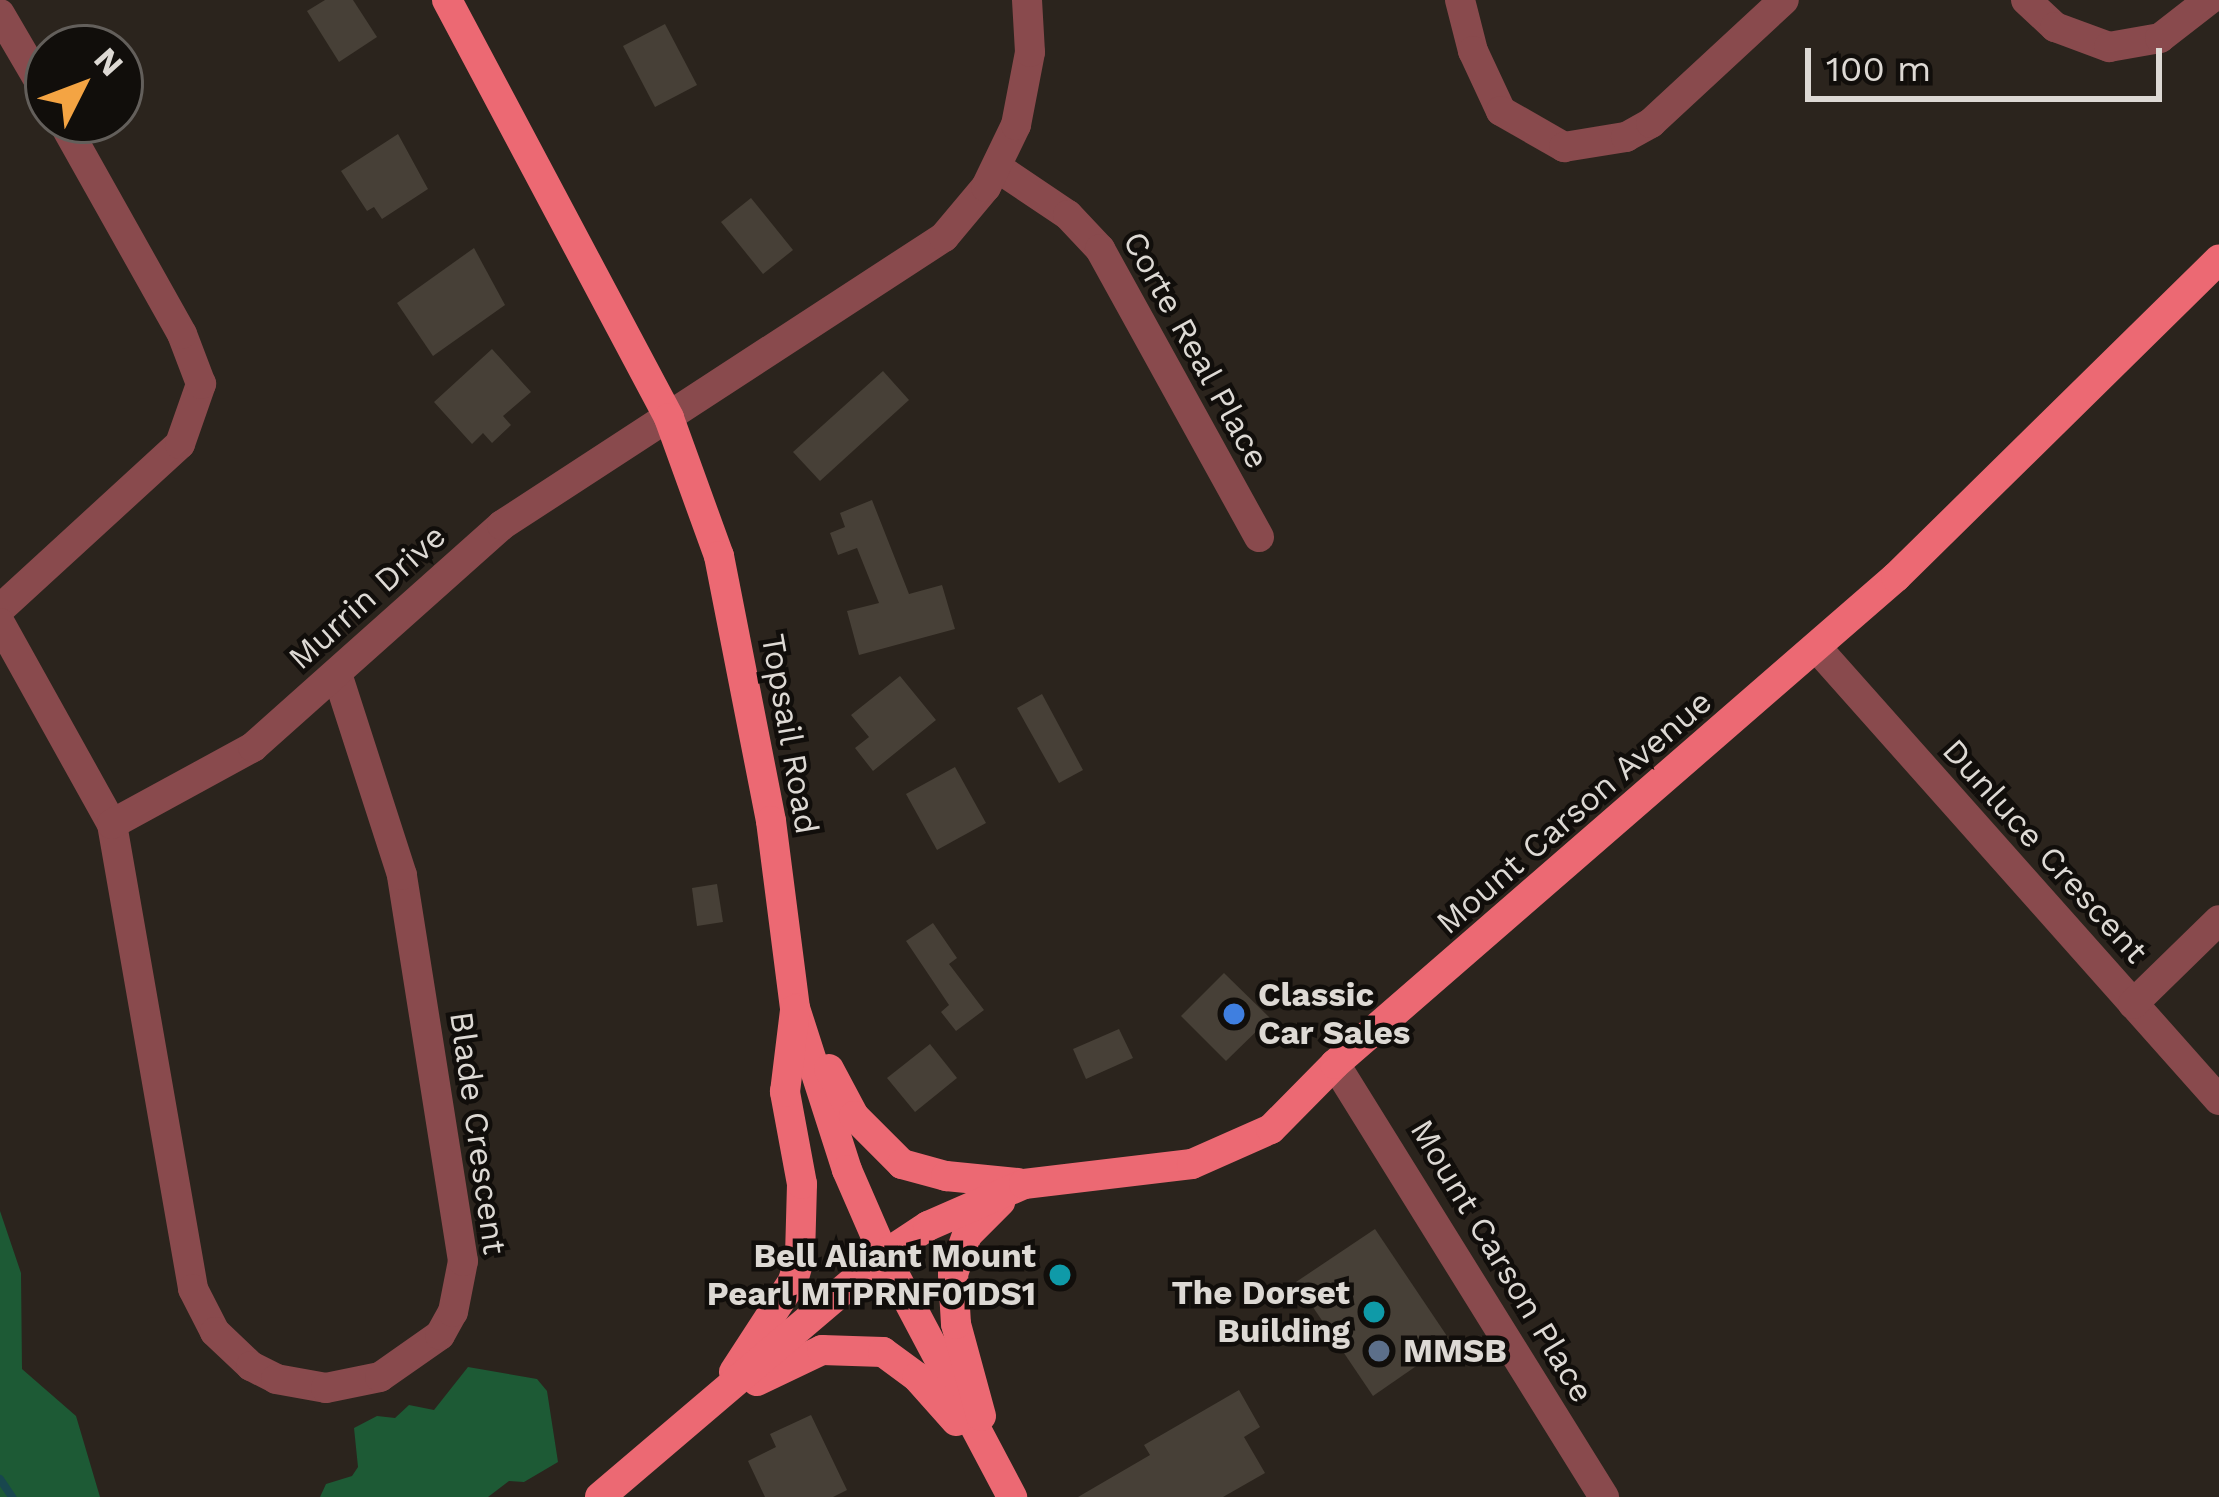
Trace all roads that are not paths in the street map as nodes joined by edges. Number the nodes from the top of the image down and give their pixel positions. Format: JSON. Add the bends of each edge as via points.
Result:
{"nodes":[{"id":1,"x":446,"y":0,"type":"edge"},
{"id":2,"x":1027,"y":0,"type":"edge"},
{"id":3,"x":1460,"y":0,"type":"edge"},
{"id":4,"x":1784,"y":0,"type":"edge"},
{"id":5,"x":2026,"y":0,"type":"edge"},
{"id":6,"x":2209,"y":0,"type":"edge"},
{"id":7,"x":0,"y":14,"type":"edge"},
{"id":8,"x":24,"y":55,"type":"edge"},
{"id":9,"x":75,"y":144,"type":"edge"},
{"id":10,"x":998,"y":169,"type":"junction"},
{"id":11,"x":2219,"y":260,"type":"edge"},
{"id":12,"x":669,"y":418,"type":"junction"},
{"id":13,"x":1259,"y":536,"type":"dead end"},
{"id":14,"x":0,"y":609,"type":"edge"},
{"id":15,"x":0,"y":623,"type":"edge"},
{"id":16,"x":1817,"y":648,"type":"junction"},
{"id":17,"x":337,"y":674,"type":"junction"},
{"id":18,"x":112,"y":824,"type":"junction"},
{"id":19,"x":2219,"y":920,"type":"edge"},
{"id":20,"x":2133,"y":1004,"type":"junction"},
{"id":21,"x":795,"y":1008,"type":"junction"},
{"id":22,"x":1335,"y":1064,"type":"junction"},
{"id":23,"x":2219,"y":1100,"type":"edge"},
{"id":24,"x":1024,"y":1184,"type":"junction"},
{"id":25,"x":884,"y":1255,"type":"junction"},
{"id":26,"x":715,"y":1403,"type":"junction"},
{"id":27,"x":993,"y":1462,"type":"junction"},
{"id":28,"x":600,"y":1497,"type":"edge"},
{"id":29,"x":1012,"y":1497,"type":"edge"},
{"id":30,"x":1604,"y":1497,"type":"edge"}],
"edges":[{"from":1,"to":12,"type":"main road","name":"Topsail Road"},
{"from":2,"to":10,"type":"street","name":"Murrin Drive","via":[[1023,102]]},
{"from":3,"to":4,"type":"street","via":[[1472,51],[1501,111],[1564,147],[1651,123]]},
{"from":5,"to":6,"type":"street","via":[[2055,27],[2109,46],[2160,38]]},
{"from":7,"to":8,"type":"street"},
{"from":9,"to":14,"type":"street","via":[[182,334],[201,385],[180,443]]},
{"from":10,"to":12,"type":"street","name":"Murrin Drive","via":[[927,251]]},
{"from":10,"to":13,"type":"street","name":"Corte Real Place","via":[[1056,205],[1100,249]]},
{"from":11,"to":16,"type":"main road","name":"Mount Carson Avenue"},
{"from":12,"to":17,"type":"street","name":"Murrin Drive","via":[[502,525]]},
{"from":12,"to":21,"type":"main road","name":"Topsail Road","via":[[719,556],[740,646]]},
{"from":15,"to":18,"type":"street","name":"Blade Crescent"},
{"from":16,"to":20,"type":"street","name":"Dunluce Crescent"},
{"from":16,"to":22,"type":"main road","name":"Mount Carson Avenue"},
{"from":17,"to":18,"type":"street","name":"Murrin Drive","via":[[253,747]]},
{"from":17,"to":18,"type":"street","name":"Blade Crescent","via":[[402,875],[463,1237],[461,1288],[440,1335],[380,1377],[326,1388],[276,1379],[232,1349],[202,1309]]},
{"from":19,"to":20,"type":"street"},
{"from":20,"to":23,"type":"street","name":"Dunluce Crescent"},
{"from":21,"to":24,"type":"main road","via":[[879,1147],[924,1172]]},
{"from":21,"to":25,"type":"main road","name":"Topsail Road"},
{"from":21,"to":26,"type":"main road","via":[[785,1092],[802,1184],[800,1256],[793,1281]]},
{"from":22,"to":24,"type":"main road","name":"Mount Carson Avenue","via":[[1271,1129],[1232,1149],[1153,1172]]},
{"from":22,"to":30,"type":"street","name":"Mount Carson Place"},
{"from":24,"to":25,"type":"main road","name":"Mount Carson Avenue"},
{"from":24,"to":27,"type":"main road","via":[[967,1235],[953,1274],[956,1324]]},
{"from":25,"to":26,"type":"main road","name":"Mount Carson Avenue"},
{"from":25,"to":27,"type":"main road","name":"Topsail Road"},
{"from":26,"to":27,"type":"main road","via":[[822,1350],[883,1352],[917,1377]]},
{"from":26,"to":28,"type":"main road"},
{"from":27,"to":29,"type":"main road","name":"Topsail Road"}]}
